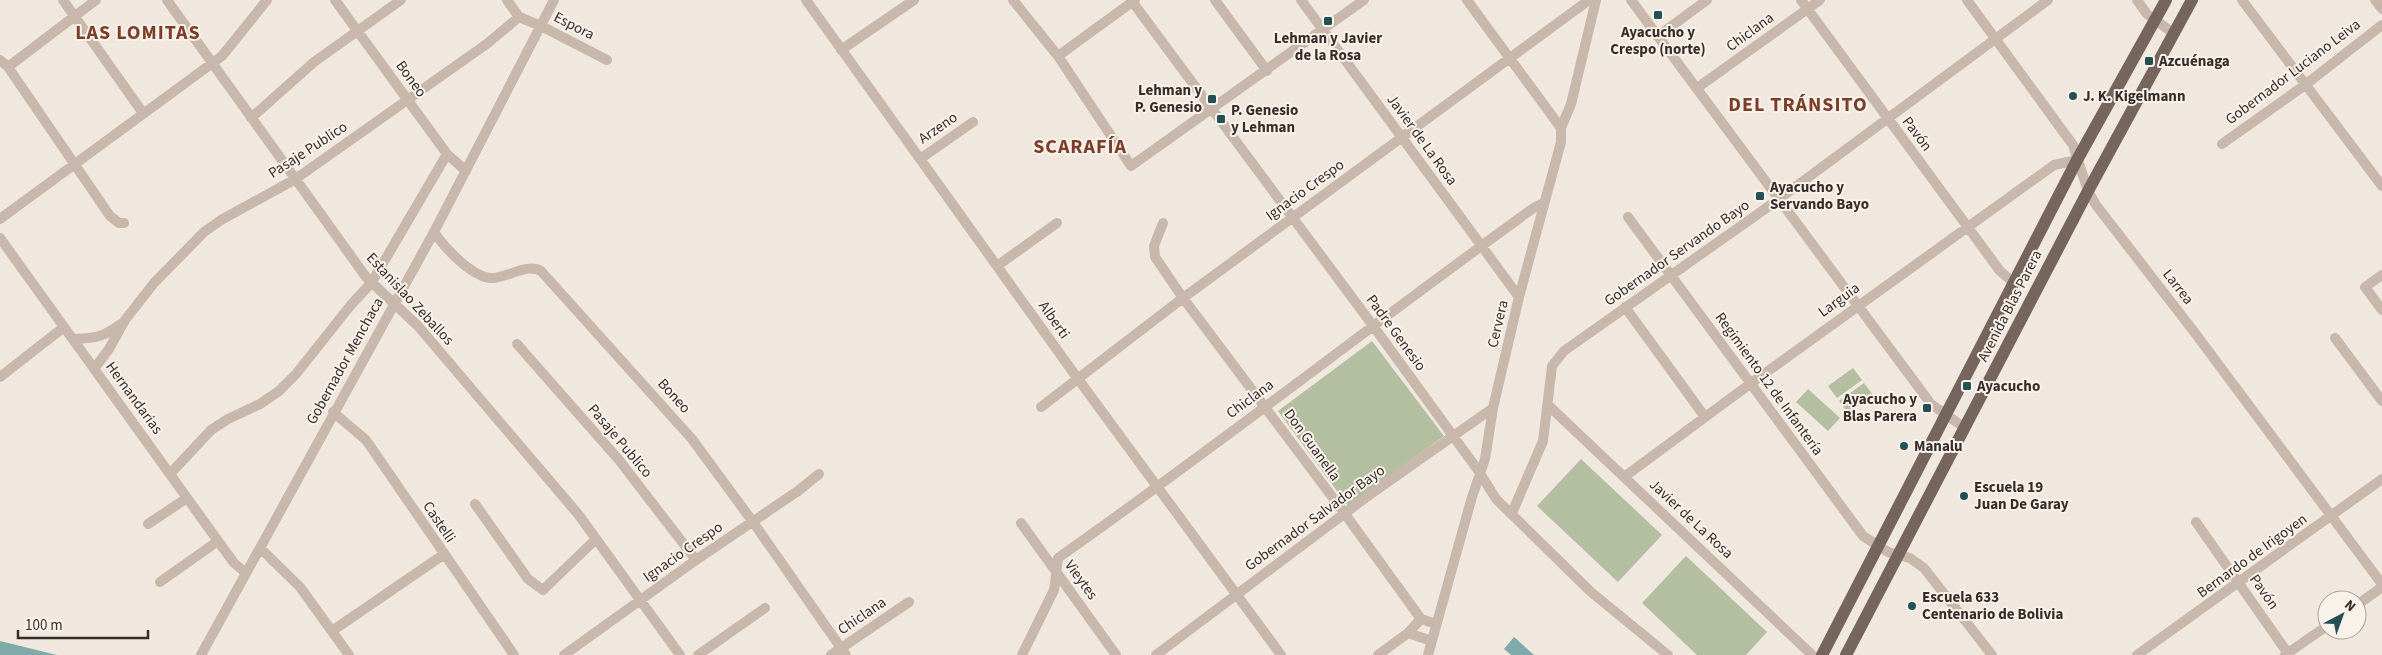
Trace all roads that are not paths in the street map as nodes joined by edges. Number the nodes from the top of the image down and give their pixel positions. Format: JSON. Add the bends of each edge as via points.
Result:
{"nodes":[{"id":1,"x":63,"y":0,"type":"edge"},
{"id":2,"x":96,"y":0,"type":"edge"},
{"id":3,"x":167,"y":0,"type":"edge"},
{"id":4,"x":266,"y":0,"type":"edge"},
{"id":5,"x":336,"y":0,"type":"edge"},
{"id":6,"x":401,"y":0,"type":"edge"},
{"id":7,"x":507,"y":0,"type":"edge"},
{"id":8,"x":554,"y":0,"type":"edge"},
{"id":9,"x":806,"y":0,"type":"edge"},
{"id":10,"x":914,"y":0,"type":"edge"},
{"id":11,"x":1013,"y":0,"type":"edge"},
{"id":12,"x":1215,"y":0,"type":"edge"},
{"id":13,"x":1301,"y":0,"type":"edge"},
{"id":14,"x":1364,"y":0,"type":"edge"},
{"id":15,"x":1468,"y":0,"type":"edge"},
{"id":16,"x":1589,"y":0,"type":"edge"},
{"id":17,"x":1596,"y":0,"type":"edge"},
{"id":18,"x":1631,"y":0,"type":"edge"},
{"id":19,"x":1645,"y":0,"type":"edge"},
{"id":20,"x":1707,"y":0,"type":"edge"},
{"id":21,"x":1801,"y":0,"type":"edge"},
{"id":22,"x":1820,"y":0,"type":"edge"},
{"id":23,"x":1967,"y":0,"type":"edge"},
{"id":24,"x":2048,"y":0,"type":"edge"},
{"id":25,"x":2137,"y":0,"type":"edge"},
{"id":26,"x":2166,"y":0,"type":"edge"},
{"id":27,"x":2192,"y":0,"type":"edge"},
{"id":28,"x":2242,"y":0,"type":"edge"},
{"id":29,"x":2376,"y":0,"type":"edge"},
{"id":30,"x":1133,"y":1,"type":"edge"},
{"id":31,"x":1808,"y":9,"type":"junction"},
{"id":32,"x":2382,"y":9,"type":"edge"},
{"id":33,"x":1639,"y":11,"type":"junction"},
{"id":34,"x":75,"y":16,"type":"junction"},
{"id":35,"x":519,"y":17,"type":"junction"},
{"id":36,"x":2154,"y":20,"type":"junction"},
{"id":37,"x":2382,"y":25,"type":"edge"},
{"id":38,"x":541,"y":26,"type":"junction"},
{"id":39,"x":357,"y":30,"type":"junction"},
{"id":40,"x":1323,"y":30,"type":"junction"},
{"id":41,"x":2173,"y":33,"type":"junction"},
{"id":42,"x":1658,"y":36,"type":"junction"},
{"id":43,"x":1996,"y":39,"type":"junction"},
{"id":44,"x":841,"y":50,"type":"junction"},
{"id":45,"x":1058,"y":56,"type":"junction"},
{"id":46,"x":1509,"y":57,"type":"junction"},
{"id":47,"x":0,"y":60,"type":"edge"},
{"id":48,"x":607,"y":60,"type":"dead end"},
{"id":49,"x":212,"y":64,"type":"junction"},
{"id":50,"x":8,"y":67,"type":"junction"},
{"id":51,"x":1267,"y":71,"type":"junction"},
{"id":52,"x":2305,"y":85,"type":"junction"},
{"id":53,"x":1697,"y":88,"type":"junction"},
{"id":54,"x":408,"y":101,"type":"junction"},
{"id":55,"x":1212,"y":109,"type":"junction"},
{"id":56,"x":143,"y":113,"type":"junction"},
{"id":57,"x":251,"y":118,"type":"junction"},
{"id":58,"x":1887,"y":119,"type":"junction"},
{"id":59,"x":973,"y":122,"type":"dead end"},
{"id":60,"x":1561,"y":128,"type":"junction"},
{"id":61,"x":1402,"y":138,"type":"junction"},
{"id":62,"x":2222,"y":144,"type":"dead end"},
{"id":63,"x":448,"y":154,"type":"junction"},
{"id":64,"x":920,"y":159,"type":"junction"},
{"id":65,"x":2077,"y":160,"type":"junction"},
{"id":66,"x":74,"y":163,"type":"junction"},
{"id":67,"x":466,"y":172,"type":"junction"},
{"id":68,"x":294,"y":180,"type":"junction"},
{"id":69,"x":2382,"y":186,"type":"edge"},
{"id":70,"x":2088,"y":191,"type":"junction"},
{"id":71,"x":1779,"y":199,"type":"junction"},
{"id":72,"x":1544,"y":202,"type":"junction"},
{"id":73,"x":1628,"y":217,"type":"dead end"},
{"id":74,"x":1292,"y":218,"type":"junction"},
{"id":75,"x":0,"y":219,"type":"edge"},
{"id":76,"x":124,"y":222,"type":"dead end"},
{"id":77,"x":1163,"y":222,"type":"dead end"},
{"id":78,"x":1057,"y":223,"type":"dead end"},
{"id":79,"x":1968,"y":227,"type":"junction"},
{"id":80,"x":434,"y":232,"type":"junction"},
{"id":81,"x":0,"y":238,"type":"edge"},
{"id":82,"x":1481,"y":246,"type":"junction"},
{"id":83,"x":997,"y":266,"type":"junction"},
{"id":84,"x":2382,"y":275,"type":"edge"},
{"id":85,"x":1671,"y":276,"type":"junction"},
{"id":86,"x":372,"y":282,"type":"junction"},
{"id":87,"x":2013,"y":282,"type":"junction"},
{"id":88,"x":1519,"y":297,"type":"junction"},
{"id":89,"x":1183,"y":298,"type":"junction"},
{"id":90,"x":394,"y":304,"type":"junction"},
{"id":91,"x":1857,"y":306,"type":"junction"},
{"id":92,"x":1625,"y":307,"type":"junction"},
{"id":93,"x":2382,"y":310,"type":"edge"},
{"id":94,"x":125,"y":320,"type":"junction"},
{"id":95,"x":64,"y":327,"type":"junction"},
{"id":96,"x":1374,"y":327,"type":"junction"},
{"id":97,"x":2335,"y":338,"type":"dead end"},
{"id":98,"x":73,"y":339,"type":"junction"},
{"id":99,"x":517,"y":344,"type":"dead end"},
{"id":100,"x":94,"y":369,"type":"junction"},
{"id":101,"x":0,"y":377,"type":"edge"},
{"id":102,"x":1078,"y":379,"type":"junction"},
{"id":103,"x":1750,"y":384,"type":"junction"},
{"id":104,"x":2382,"y":401,"type":"edge"},
{"id":105,"x":1549,"y":406,"type":"junction"},
{"id":106,"x":1041,"y":407,"type":"dead end"},
{"id":107,"x":1266,"y":407,"type":"junction"},
{"id":108,"x":1494,"y":408,"type":"junction"},
{"id":109,"x":333,"y":412,"type":"junction"},
{"id":110,"x":1944,"y":415,"type":"junction"},
{"id":111,"x":1705,"y":417,"type":"junction"},
{"id":112,"x":1965,"y":428,"type":"junction"},
{"id":113,"x":1452,"y":436,"type":"junction"},
{"id":114,"x":1480,"y":473,"type":"junction"},
{"id":115,"x":170,"y":474,"type":"junction"},
{"id":116,"x":819,"y":474,"type":"dead end"},
{"id":117,"x":1624,"y":477,"type":"junction"},
{"id":118,"x":2382,"y":479,"type":"edge"},
{"id":119,"x":1157,"y":486,"type":"junction"},
{"id":120,"x":187,"y":498,"type":"junction"},
{"id":121,"x":475,"y":504,"type":"dead end"},
{"id":122,"x":1512,"y":513,"type":"junction"},
{"id":123,"x":1345,"y":514,"type":"junction"},
{"id":124,"x":2332,"y":516,"type":"junction"},
{"id":125,"x":753,"y":522,"type":"junction"},
{"id":126,"x":2196,"y":522,"type":"dead end"},
{"id":127,"x":1021,"y":523,"type":"dead end"},
{"id":128,"x":148,"y":524,"type":"dead end"},
{"id":129,"x":596,"y":539,"type":"junction"},
{"id":130,"x":218,"y":541,"type":"junction"},
{"id":131,"x":1877,"y":546,"type":"junction"},
{"id":132,"x":260,"y":548,"type":"junction"},
{"id":133,"x":1899,"y":554,"type":"junction"},
{"id":134,"x":444,"y":555,"type":"junction"},
{"id":135,"x":696,"y":560,"type":"junction"},
{"id":136,"x":1056,"y":572,"type":"junction"},
{"id":137,"x":246,"y":573,"type":"junction"},
{"id":138,"x":160,"y":582,"type":"dead end"},
{"id":139,"x":2239,"y":584,"type":"junction"},
{"id":140,"x":2382,"y":586,"type":"edge"},
{"id":141,"x":1236,"y":594,"type":"junction"},
{"id":142,"x":2367,"y":597,"type":"edge"},
{"id":143,"x":641,"y":600,"type":"junction"},
{"id":144,"x":909,"y":602,"type":"dead end"},
{"id":145,"x":765,"y":608,"type":"dead end"},
{"id":146,"x":1421,"y":620,"type":"junction"},
{"id":147,"x":1436,"y":624,"type":"junction"},
{"id":148,"x":332,"y":631,"type":"junction"},
{"id":149,"x":1408,"y":633,"type":"junction"},
{"id":150,"x":2317,"y":633,"type":"edge"},
{"id":151,"x":1432,"y":641,"type":"junction"},
{"id":152,"x":843,"y":652,"type":"edge"},
{"id":153,"x":2287,"y":654,"type":"edge"},
{"id":154,"x":201,"y":655,"type":"edge"},
{"id":155,"x":349,"y":655,"type":"edge"},
{"id":156,"x":514,"y":655,"type":"edge"},
{"id":157,"x":564,"y":655,"type":"edge"},
{"id":158,"x":680,"y":655,"type":"edge"},
{"id":159,"x":698,"y":655,"type":"edge"},
{"id":160,"x":831,"y":655,"type":"edge"},
{"id":161,"x":1022,"y":655,"type":"edge"},
{"id":162,"x":1116,"y":655,"type":"edge"},
{"id":163,"x":1156,"y":655,"type":"edge"},
{"id":164,"x":1281,"y":655,"type":"edge"},
{"id":165,"x":1378,"y":655,"type":"edge"},
{"id":166,"x":1428,"y":655,"type":"edge"},
{"id":167,"x":1668,"y":655,"type":"edge"},
{"id":168,"x":1812,"y":655,"type":"edge"},
{"id":169,"x":1822,"y":655,"type":"edge"},
{"id":170,"x":1846,"y":655,"type":"edge"},
{"id":171,"x":1992,"y":655,"type":"edge"},
{"id":172,"x":2138,"y":655,"type":"edge"}],
"edges":[{"from":1,"to":34,"type":"street"},
{"from":2,"to":34,"type":"street"},
{"from":3,"to":49,"type":"street","name":"Estanislao Zeballos"},
{"from":4,"to":49,"type":"street"},
{"from":5,"to":39,"type":"street","name":"Boneo"},
{"from":6,"to":39,"type":"street"},
{"from":7,"to":35,"type":"street"},
{"from":8,"to":38,"type":"street","name":"Gobernador Menchaca"},
{"from":9,"to":44,"type":"street","name":"Alberti"},
{"from":10,"to":44,"type":"street"},
{"from":11,"to":45,"type":"street"},
{"from":12,"to":51,"type":"street"},
{"from":13,"to":40,"type":"street","name":"Javier de La Rosa"},
{"from":14,"to":40,"type":"street"},
{"from":15,"to":46,"type":"street"},
{"from":16,"to":46,"type":"street","name":"Ignacio Crespo"},
{"from":17,"to":60,"type":"street","name":"Cervera","via":[[1571,104]]},
{"from":18,"to":33,"type":"street"},
{"from":19,"to":33,"type":"street"},
{"from":20,"to":42,"type":"street"},
{"from":21,"to":31,"type":"street","name":"Pavón"},
{"from":22,"to":31,"type":"street","name":"Chiclana"},
{"from":23,"to":43,"type":"street","name":"Larrea"},
{"from":24,"to":43,"type":"street","name":"Gobernador Servando Bayo"},
{"from":25,"to":36,"type":"street"},
{"from":26,"to":36,"type":"main road","name":"Avenida Blas Parera"},
{"from":27,"to":41,"type":"main road","name":"Avenida Blas Parera"},
{"from":28,"to":52,"type":"street"},
{"from":29,"to":32,"type":"street"},
{"from":30,"to":45,"type":"street"},
{"from":30,"to":55,"type":"street","name":"Padre Genesio"},
{"from":31,"to":53,"type":"street","name":"Chiclana"},
{"from":31,"to":58,"type":"street","name":"Pavón"},
{"from":33,"to":42,"type":"street"},
{"from":34,"to":50,"type":"street"},
{"from":34,"to":56,"type":"street"},
{"from":35,"to":38,"type":"street","name":"Espora"},
{"from":35,"to":54,"type":"street","name":"Pasaje Publico"},
{"from":36,"to":41,"type":"street"},
{"from":36,"to":65,"type":"main road","name":"Avenida Blas Parera"},
{"from":37,"to":52,"type":"street","name":"Gobernador Luciano Leiva"},
{"from":38,"to":48,"type":"street","name":"Espora"},
{"from":38,"to":67,"type":"street","name":"Gobernador Menchaca"},
{"from":39,"to":54,"type":"street","name":"Boneo"},
{"from":39,"to":57,"type":"street","via":[[314,62]]},
{"from":40,"to":51,"type":"street"},
{"from":40,"to":61,"type":"street","name":"Javier de La Rosa"},
{"from":41,"to":70,"type":"main road","name":"Avenida Blas Parera"},
{"from":42,"to":53,"type":"street"},
{"from":43,"to":58,"type":"street","name":"Gobernador Servando Bayo"},
{"from":43,"to":65,"type":"street","name":"Larrea","via":[[2073,145]]},
{"from":44,"to":64,"type":"street","name":"Alberti"},
{"from":45,"to":55,"type":"street","via":[[1131,166]]},
{"from":46,"to":60,"type":"street"},
{"from":46,"to":61,"type":"street","name":"Ignacio Crespo"},
{"from":47,"to":50,"type":"street"},
{"from":49,"to":56,"type":"street"},
{"from":49,"to":57,"type":"street","name":"Estanislao Zeballos"},
{"from":50,"to":66,"type":"street"},
{"from":51,"to":55,"type":"street"},
{"from":52,"to":62,"type":"street","name":"Gobernador Luciano Leiva"},
{"from":52,"to":69,"type":"street"},
{"from":53,"to":71,"type":"street"},
{"from":54,"to":63,"type":"street","name":"Boneo"},
{"from":54,"to":68,"type":"street","name":"Pasaje Publico"},
{"from":55,"to":74,"type":"street","name":"Padre Genesio"},
{"from":56,"to":66,"type":"street"},
{"from":57,"to":68,"type":"street","name":"Estanislao Zeballos"},
{"from":58,"to":71,"type":"street","name":"Gobernador Servando Bayo"},
{"from":58,"to":79,"type":"street","name":"Pavón"},
{"from":59,"to":64,"type":"street","name":"Arzeno"},
{"from":60,"to":72,"type":"street","name":"Cervera","via":[[1561,142]]},
{"from":61,"to":74,"type":"street","name":"Ignacio Crespo"},
{"from":61,"to":82,"type":"street","name":"Javier de La Rosa"},
{"from":63,"to":67,"type":"street","name":"Boneo"},
{"from":63,"to":86,"type":"street"},
{"from":64,"to":83,"type":"street","name":"Alberti"},
{"from":65,"to":70,"type":"street","name":"Larrea"},
{"from":65,"to":79,"type":"street","name":"Larguia","via":[[2054,165]]},
{"from":65,"to":87,"type":"main road","name":"Avenida Blas Parera"},
{"from":66,"to":75,"type":"street"},
{"from":66,"to":76,"type":"street","via":[[110,216],[119,223]]},
{"from":67,"to":80,"type":"street","name":"Gobernador Menchaca"},
{"from":68,"to":86,"type":"street","name":"Estanislao Zeballos"},
{"from":68,"to":94,"type":"street","name":"Pasaje Publico","via":[[204,232],[154,283]]},
{"from":70,"to":112,"type":"main road","name":"Avenida Blas Parera"},
{"from":70,"to":124,"type":"street","name":"Larrea"},
{"from":71,"to":85,"type":"street","name":"Gobernador Servando Bayo"},
{"from":71,"to":91,"type":"street"},
{"from":72,"to":82,"type":"street","name":"Chiclana"},
{"from":72,"to":88,"type":"street","name":"Cervera"},
{"from":73,"to":85,"type":"street","name":"Regimiento 12 de Infantería"},
{"from":74,"to":89,"type":"street","name":"Ignacio Crespo"},
{"from":74,"to":96,"type":"street","name":"Padre Genesio"},
{"from":77,"to":89,"type":"street","name":"Don Guanella","via":[[1153,252]]},
{"from":78,"to":83,"type":"street"},
{"from":79,"to":87,"type":"street","name":"Pavón","via":[[2000,271]]},
{"from":79,"to":91,"type":"street","name":"Larguia"},
{"from":80,"to":90,"type":"street","name":"Gobernador Menchaca"},
{"from":80,"to":125,"type":"street","name":"Boneo","via":[[457,260],[487,277],[534,268],[541,271],[679,423]]},
{"from":81,"to":95,"type":"street","name":"Hernandarias"},
{"from":82,"to":88,"type":"street","name":"Javier de La Rosa"},
{"from":82,"to":96,"type":"street","name":"Chiclana"},
{"from":83,"to":102,"type":"street","name":"Alberti"},
{"from":84,"to":93,"type":"street","via":[[2365,287]]},
{"from":85,"to":92,"type":"street","name":"Gobernador Servando Bayo"},
{"from":85,"to":103,"type":"street","name":"Regimiento 12 de Infantería"},
{"from":86,"to":90,"type":"street","name":"Estanislao Zeballos"},
{"from":86,"to":115,"type":"street","via":[[279,391],[211,430]]},
{"from":87,"to":110,"type":"main road","name":"Avenida Blas Parera"},
{"from":88,"to":108,"type":"street","name":"Cervera"},
{"from":89,"to":102,"type":"street","name":"Ignacio Crespo"},
{"from":89,"to":107,"type":"street","name":"Don Guanella"},
{"from":90,"to":109,"type":"street","name":"Gobernador Menchaca"},
{"from":90,"to":129,"type":"street","name":"Estanislao Zeballos","via":[[418,326]]},
{"from":91,"to":103,"type":"street","name":"Larguia"},
{"from":91,"to":110,"type":"street","via":[[1931,404]]},
{"from":92,"to":105,"type":"street","name":"Gobernador Servando Bayo","via":[[1557,359],[1550,377]]},
{"from":92,"to":111,"type":"street"},
{"from":94,"to":98,"type":"street","name":"Pasaje Publico","via":[[107,335]]},
{"from":94,"to":100,"type":"street","name":"Pasaje Publico","via":[[110,349]]},
{"from":95,"to":98,"type":"street","name":"Hernandarias"},
{"from":95,"to":101,"type":"street"},
{"from":96,"to":107,"type":"street","name":"Chiclana"},
{"from":96,"to":113,"type":"street","name":"Padre Genesio"},
{"from":97,"to":104,"type":"street"},
{"from":98,"to":100,"type":"street","name":"Hernandarias"},
{"from":99,"to":135,"type":"street","name":"Pasaje Publico","via":[[618,460]]},
{"from":100,"to":115,"type":"street","name":"Hernandarias"},
{"from":102,"to":106,"type":"street","name":"Ignacio Crespo"},
{"from":102,"to":119,"type":"street","name":"Alberti"},
{"from":103,"to":111,"type":"street","name":"Larguia"},
{"from":103,"to":131,"type":"street","name":"Regimiento 12 de Infantería","via":[[1863,536]]},
{"from":105,"to":117,"type":"street","name":"Javier de La Rosa"},
{"from":105,"to":122,"type":"street","name":"Gobernador Servando Bayo","via":[[1544,441]]},
{"from":107,"to":119,"type":"street","name":"Chiclana"},
{"from":107,"to":123,"type":"street","name":"Don Guanella","via":[[1296,452]]},
{"from":108,"to":113,"type":"street","name":"Gobernador Salvador Bayo"},
{"from":108,"to":114,"type":"street","name":"Cervera"},
{"from":109,"to":132,"type":"street","name":"Gobernador Menchaca"},
{"from":109,"to":134,"type":"street","name":"Castelli","via":[[366,440]]},
{"from":110,"to":112,"type":"street"},
{"from":110,"to":131,"type":"main road","name":"Avenida Blas Parera"},
{"from":111,"to":117,"type":"street","name":"Larguia"},
{"from":112,"to":133,"type":"main road","name":"Avenida Blas Parera"},
{"from":113,"to":114,"type":"street","name":"Padre Genesio"},
{"from":113,"to":123,"type":"street","name":"Gobernador Salvador Bayo"},
{"from":114,"to":122,"type":"street","name":"Padre Genesio","via":[[1496,499]]},
{"from":114,"to":147,"type":"street","name":"Cervera"},
{"from":115,"to":120,"type":"street","name":"Hernandarias"},
{"from":116,"to":125,"type":"street","name":"Ignacio Crespo"},
{"from":117,"to":168,"type":"street","name":"Javier de La Rosa"},
{"from":118,"to":124,"type":"street","name":"Bernardo de Irigoyen"},
{"from":119,"to":136,"type":"street","name":"Chiclana","via":[[1058,558]]},
{"from":119,"to":141,"type":"street","name":"Alberti"},
{"from":120,"to":128,"type":"street"},
{"from":120,"to":130,"type":"street","name":"Hernandarias"},
{"from":121,"to":129,"type":"street","via":[[528,579],[543,590]]},
{"from":122,"to":167,"type":"street","name":"Padre Genesio","via":[[1591,592]]},
{"from":123,"to":141,"type":"street","name":"Gobernador Salvador Bayo"},
{"from":123,"to":146,"type":"street","name":"Don Guanella"},
{"from":124,"to":139,"type":"street","name":"Bernardo de Irigoyen"},
{"from":124,"to":140,"type":"street","name":"Larrea"},
{"from":125,"to":135,"type":"street","name":"Ignacio Crespo"},
{"from":125,"to":152,"type":"street","name":"Boneo"},
{"from":126,"to":139,"type":"street","name":"Pavón"},
{"from":127,"to":136,"type":"street","name":"Vieytes"},
{"from":129,"to":143,"type":"street","name":"Estanislao Zeballos"},
{"from":130,"to":137,"type":"street","name":"Hernandarias"},
{"from":130,"to":138,"type":"street"},
{"from":131,"to":133,"type":"street","name":"Regimiento 12 de Infantería"},
{"from":131,"to":169,"type":"main road","name":"Avenida Blas Parera"},
{"from":132,"to":137,"type":"street","name":"Gobernador Menchaca"},
{"from":132,"to":148,"type":"street","via":[[290,575]]},
{"from":133,"to":170,"type":"main road","name":"Avenida Blas Parera"},
{"from":133,"to":171,"type":"street","name":"Regimiento 12 de Infantería","via":[[1924,568]]},
{"from":134,"to":148,"type":"street"},
{"from":134,"to":156,"type":"street","name":"Castelli"},
{"from":135,"to":143,"type":"street","name":"Ignacio Crespo"},
{"from":136,"to":161,"type":"street","name":"Chiclana","via":[[1054,590]]},
{"from":136,"to":162,"type":"street","name":"Vieytes"},
{"from":137,"to":154,"type":"street","name":"Gobernador Menchaca"},
{"from":139,"to":153,"type":"street","name":"Pavón"},
{"from":139,"to":172,"type":"street","name":"Bernardo de Irigoyen"},
{"from":140,"to":142,"type":"street"},
{"from":141,"to":163,"type":"street","name":"Gobernador Salvador Bayo"},
{"from":141,"to":164,"type":"street","name":"Alberti"},
{"from":143,"to":157,"type":"street","name":"Ignacio Crespo"},
{"from":143,"to":158,"type":"street","name":"Estanislao Zeballos"},
{"from":144,"to":152,"type":"street","name":"Chiclana"},
{"from":145,"to":159,"type":"street"},
{"from":146,"to":147,"type":"street"},
{"from":146,"to":149,"type":"street"},
{"from":147,"to":151,"type":"street","name":"Cervera"},
{"from":148,"to":155,"type":"street"},
{"from":149,"to":151,"type":"street"},
{"from":149,"to":165,"type":"street"},
{"from":150,"to":153,"type":"street"},
{"from":151,"to":166,"type":"street","name":"Cervera"},
{"from":152,"to":160,"type":"street","name":"Chiclana"}]}
